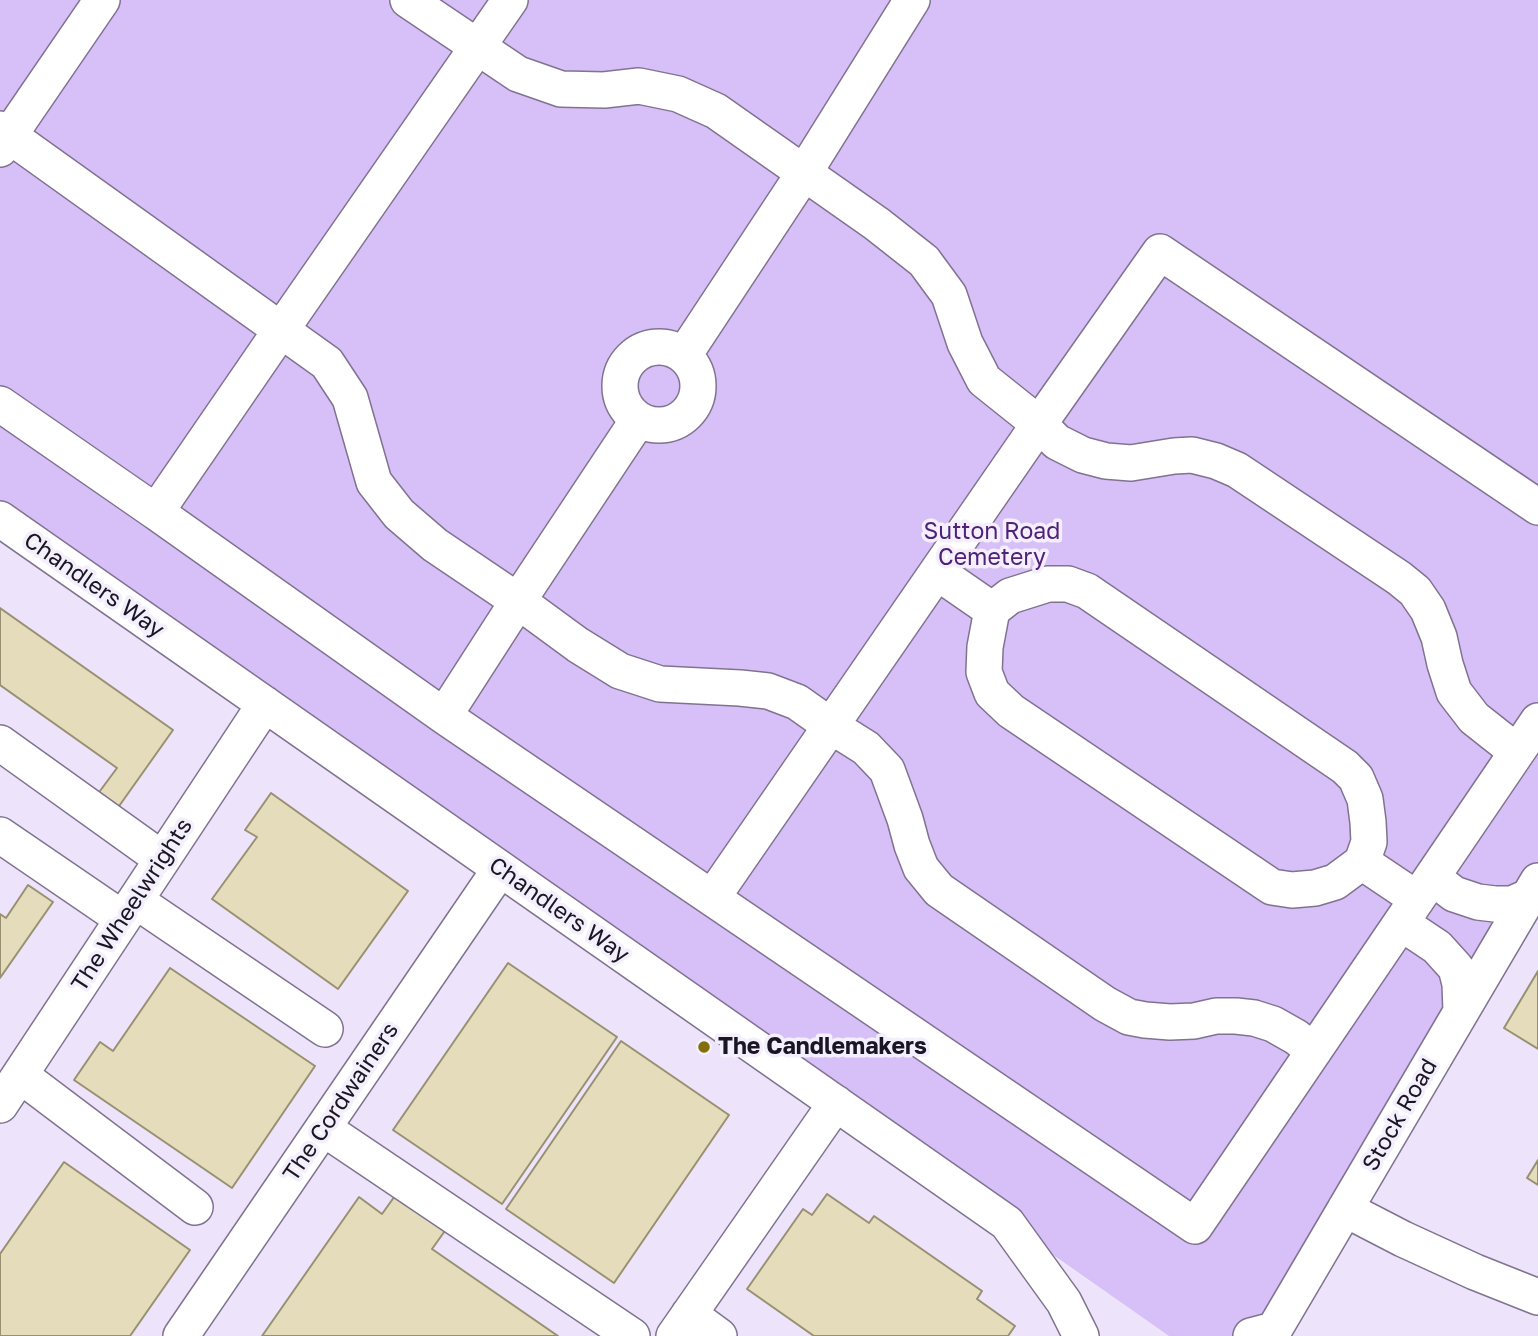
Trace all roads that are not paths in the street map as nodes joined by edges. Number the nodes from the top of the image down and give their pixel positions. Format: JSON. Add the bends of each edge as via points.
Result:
{"nodes":[{"id":1,"x":102,"y":0,"type":"edge"},
{"id":2,"x":408,"y":0,"type":"edge"},
{"id":3,"x":510,"y":0,"type":"edge"},
{"id":4,"x":912,"y":0,"type":"edge"},
{"id":5,"x":477,"y":47,"type":"junction"},
{"id":6,"x":3,"y":138,"type":"edge"},
{"id":7,"x":804,"y":173,"type":"junction"},
{"id":8,"x":281,"y":330,"type":"junction"},
{"id":9,"x":684,"y":355,"type":"junction"},
{"id":10,"x":0,"y":404,"type":"edge"},
{"id":11,"x":638,"y":420,"type":"junction"},
{"id":12,"x":1039,"y":425,"type":"junction"},
{"id":13,"x":1538,"y":507,"type":"edge"},
{"id":14,"x":156,"y":512,"type":"junction"},
{"id":15,"x":0,"y":519,"type":"edge"},
{"id":16,"x":937,"y":572,"type":"junction"},
{"id":17,"x":518,"y":601,"type":"junction"},
{"id":18,"x":992,"y":610,"type":"junction"},
{"id":19,"x":265,"y":704,"type":"junction"},
{"id":20,"x":444,"y":716,"type":"junction"},
{"id":21,"x":1538,"y":721,"type":"edge"},
{"id":22,"x":831,"y":726,"type":"junction"},
{"id":23,"x":0,"y":743,"type":"edge"},
{"id":24,"x":1517,"y":751,"type":"junction"},
{"id":25,"x":0,"y":835,"type":"edge"},
{"id":26,"x":163,"y":859,"type":"junction"},
{"id":27,"x":1362,"y":862,"type":"junction"},
{"id":28,"x":500,"y":869,"type":"junction"},
{"id":29,"x":712,"y":898,"type":"junction"},
{"id":30,"x":1417,"y":900,"type":"junction"},
{"id":31,"x":1530,"y":906,"type":"edge"},
{"id":32,"x":130,"y":910,"type":"junction"},
{"id":33,"x":1461,"y":1011,"type":"junction"},
{"id":34,"x":325,"y":1029,"type":"dead end"},
{"id":35,"x":1314,"y":1051,"type":"junction"},
{"id":36,"x":20,"y":1075,"type":"junction"},
{"id":37,"x":836,"y":1103,"type":"junction"},
{"id":38,"x":0,"y":1105,"type":"edge"},
{"id":39,"x":323,"y":1128,"type":"junction"},
{"id":40,"x":195,"y":1207,"type":"dead end"},
{"id":41,"x":1345,"y":1209,"type":"junction"},
{"id":42,"x":1538,"y":1297,"type":"edge"},
{"id":43,"x":681,"y":1325,"type":"edge"},
{"id":44,"x":181,"y":1336,"type":"edge"},
{"id":45,"x":632,"y":1336,"type":"edge"},
{"id":46,"x":719,"y":1336,"type":"edge"},
{"id":47,"x":1081,"y":1336,"type":"edge"},
{"id":48,"x":1251,"y":1336,"type":"edge"}],
"edges":[{"from":1,"to":6,"type":"street"},
{"from":2,"to":5,"type":"street"},
{"from":3,"to":5,"type":"street"},
{"from":4,"to":7,"type":"street"},
{"from":5,"to":7,"type":"street","via":[[518,74],[561,89],[639,86],[678,94],[716,111]]},
{"from":5,"to":8,"type":"street"},
{"from":6,"to":8,"type":"street"},
{"from":7,"to":9,"type":"street"},
{"from":7,"to":12,"type":"street","via":[[924,261],[949,295],[984,380]]},
{"from":8,"to":14,"type":"street"},
{"from":8,"to":17,"type":"street","via":[[327,363],[350,398],[374,482],[399,514],[435,545]]},
{"from":9,"to":11,"type":"street","via":[[699,383],[694,406],[665,426]]},
{"from":9,"to":11,"type":"street","via":[[657,346],[643,349],[629,360],[619,389],[622,403]]},
{"from":10,"to":14,"type":"street"},
{"from":11,"to":17,"type":"street"},
{"from":12,"to":13,"type":"street","via":[[1160,252]]},
{"from":12,"to":16,"type":"street"},
{"from":12,"to":24,"type":"street","via":[[1057,442],[1106,461],[1131,463],[1192,455],[1216,461],[1237,470],[1399,578],[1428,610],[1440,636],[1454,692],[1474,718]]},
{"from":14,"to":20,"type":"street"},
{"from":15,"to":19,"type":"street","name":"Chandlers Way"},
{"from":16,"to":18,"type":"street"},
{"from":16,"to":22,"type":"street"},
{"from":17,"to":20,"type":"street"},
{"from":17,"to":22,"type":"street","via":[[620,671],[660,684],[768,691],[797,702]]},
{"from":18,"to":27,"type":"street","via":[[1010,596],[1048,584],[1068,584],[1087,591],[1345,767],[1365,799],[1369,842]]},
{"from":18,"to":27,"type":"street","via":[[984,672],[992,693],[1022,719],[1272,887],[1315,888],[1335,882]]},
{"from":19,"to":26,"type":"street","name":"The Wheelwrights"},
{"from":19,"to":28,"type":"street","name":"Chandlers Way"},
{"from":20,"to":29,"type":"street"},
{"from":21,"to":24,"type":"street"},
{"from":22,"to":29,"type":"street"},
{"from":22,"to":35,"type":"street","via":[[866,748],[887,770],[921,868],[939,890],[1094,997],[1129,1017],[1145,1020],[1254,1018],[1285,1030]]},
{"from":23,"to":26,"type":"street"},
{"from":24,"to":30,"type":"street"},
{"from":25,"to":32,"type":"street"},
{"from":26,"to":32,"type":"street","name":"The Wheelwrights"},
{"from":27,"to":30,"type":"street"},
{"from":28,"to":37,"type":"street","name":"Chandlers Way"},
{"from":28,"to":39,"type":"street","name":"The Cordwainers"},
{"from":29,"to":35,"type":"street","via":[[1195,1226]]},
{"from":30,"to":31,"type":"street","via":[[1454,894],[1478,902]]},
{"from":30,"to":33,"type":"street","via":[[1437,947],[1457,968]]},
{"from":30,"to":35,"type":"street"},
{"from":31,"to":33,"type":"street","name":"Stock Road"},
{"from":32,"to":34,"type":"street"},
{"from":32,"to":36,"type":"street","name":"The Wheelwrights"},
{"from":33,"to":41,"type":"street","name":"Stock Road"},
{"from":36,"to":38,"type":"street","name":"The Wheelwrights"},
{"from":36,"to":40,"type":"street"},
{"from":37,"to":43,"type":"street"},
{"from":37,"to":47,"type":"street","name":"Chandlers Way","via":[[1007,1223],[1064,1302]]},
{"from":39,"to":44,"type":"street","name":"The Cordwainers"},
{"from":39,"to":45,"type":"street"},
{"from":41,"to":42,"type":"street"},
{"from":41,"to":48,"type":"street","name":"Stock Road","via":[[1274,1330]]},
{"from":43,"to":46,"type":"street"}]}
